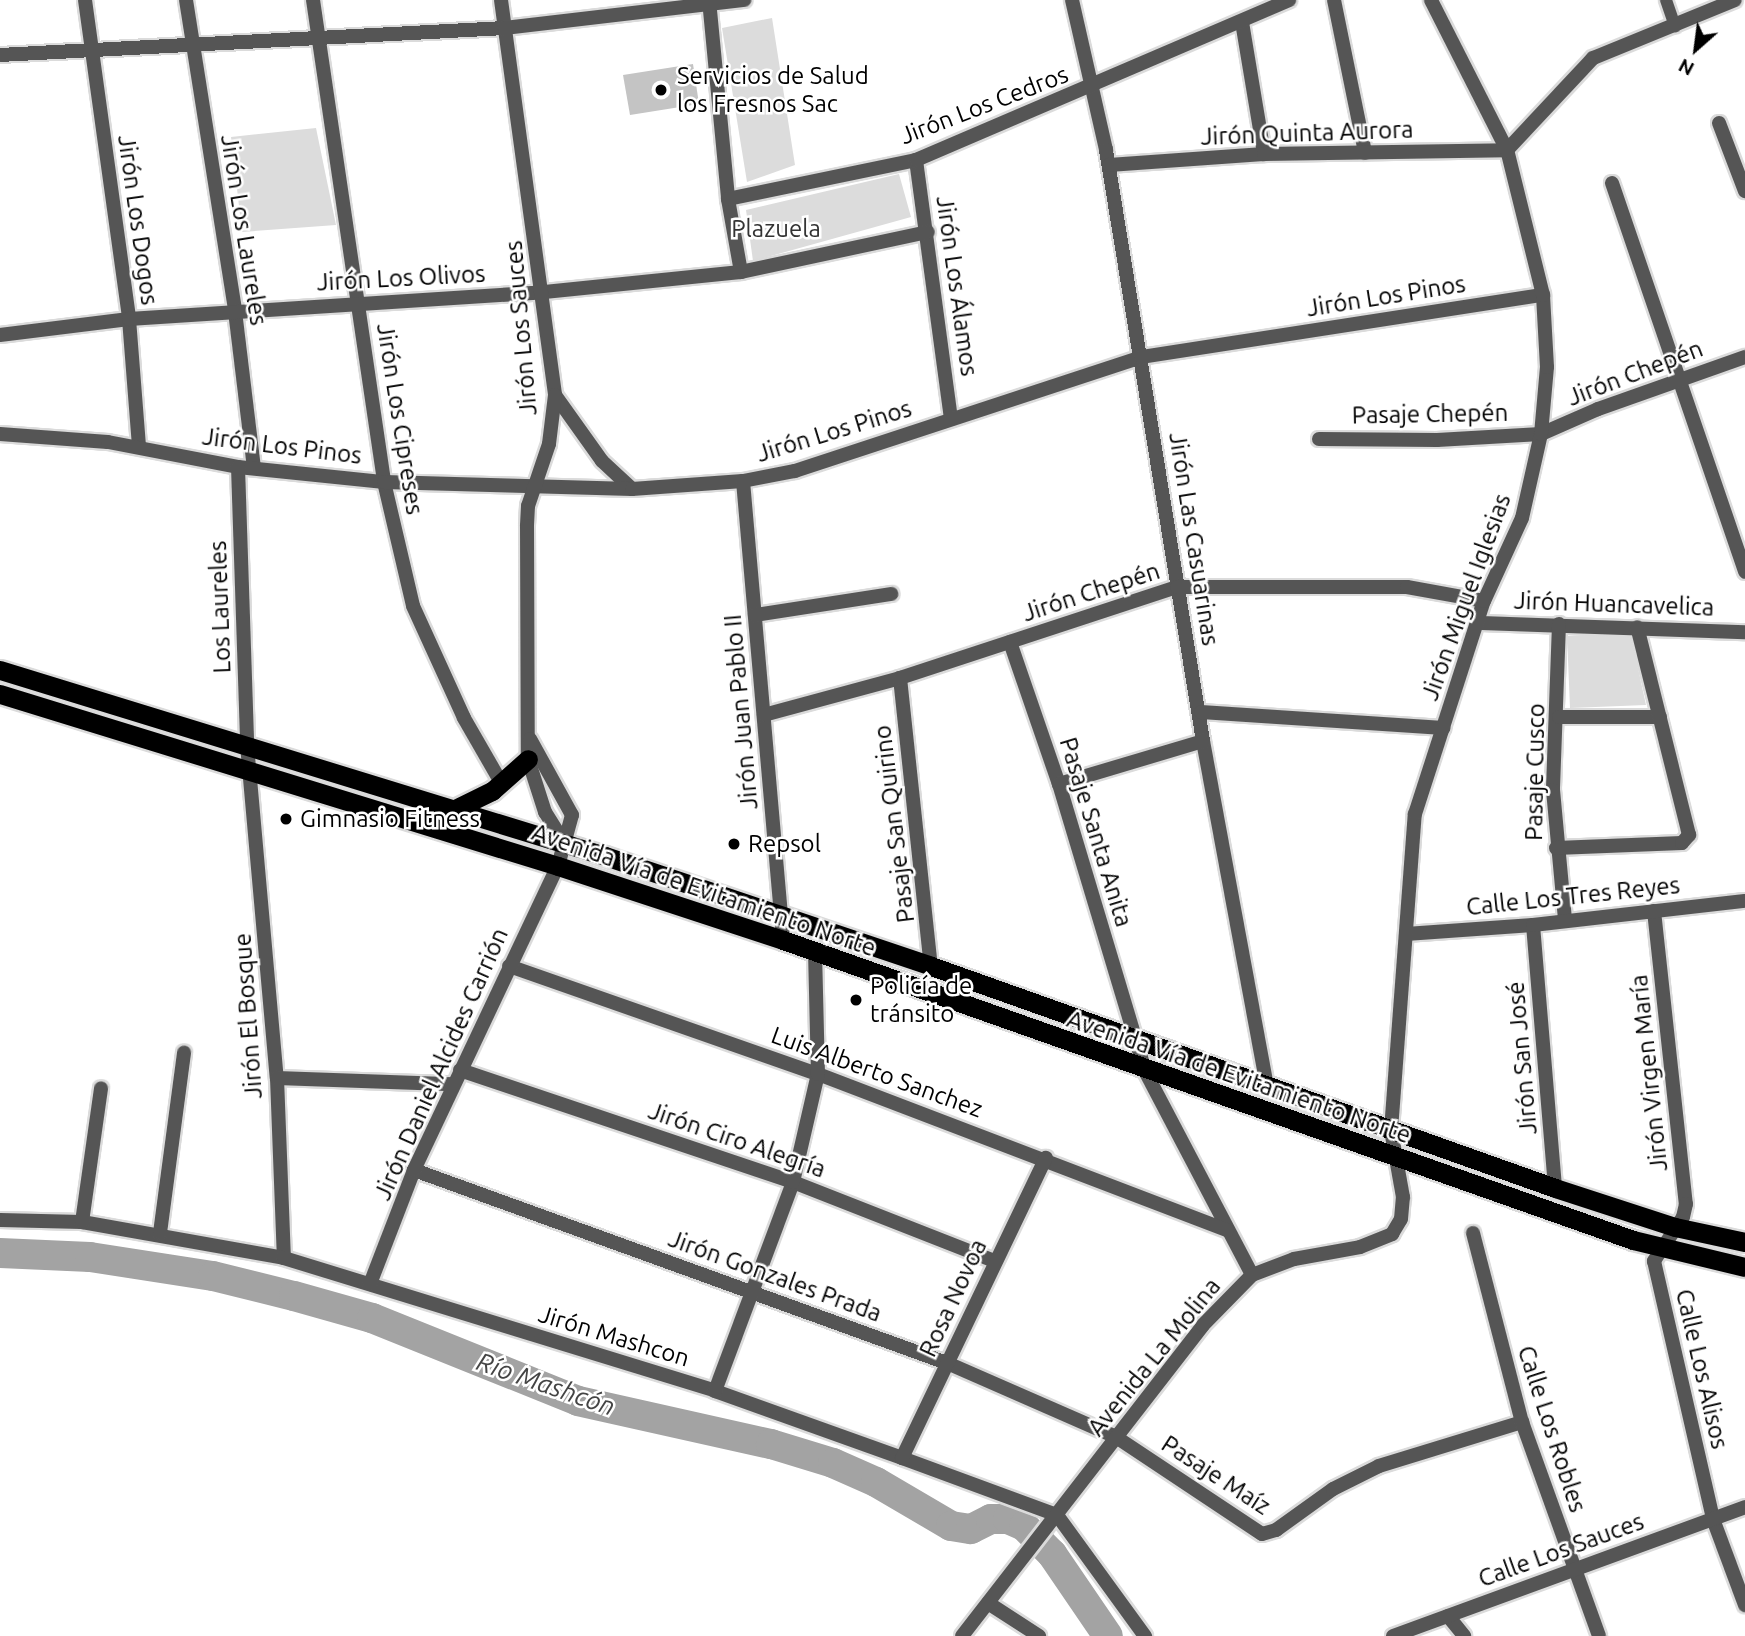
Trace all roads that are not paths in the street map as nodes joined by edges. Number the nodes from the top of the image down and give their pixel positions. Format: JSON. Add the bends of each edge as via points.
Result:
{"nodes":[{"id":1,"x":85,"y":0,"type":"edge"},
{"id":2,"x":186,"y":0,"type":"edge"},
{"id":3,"x":313,"y":0,"type":"edge"},
{"id":4,"x":501,"y":0,"type":"edge"},
{"id":5,"x":744,"y":0,"type":"edge"},
{"id":6,"x":1072,"y":0,"type":"edge"},
{"id":7,"x":1289,"y":0,"type":"edge"},
{"id":8,"x":1334,"y":0,"type":"edge"},
{"id":9,"x":1432,"y":0,"type":"edge"},
{"id":10,"x":1665,"y":0,"type":"edge"},
{"id":11,"x":1735,"y":0,"type":"edge"},
{"id":12,"x":709,"y":3,"type":"edge"},
{"id":13,"x":1242,"y":22,"type":"junction"},
{"id":14,"x":1675,"y":26,"type":"junction"},
{"id":15,"x":505,"y":28,"type":"junction"},
{"id":16,"x":318,"y":40,"type":"junction"},
{"id":17,"x":191,"y":43,"type":"junction"},
{"id":18,"x":91,"y":48,"type":"junction"},
{"id":19,"x":0,"y":55,"type":"edge"},
{"id":20,"x":1092,"y":88,"type":"junction"},
{"id":21,"x":1719,"y":123,"type":"dead end"},
{"id":22,"x":1507,"y":150,"type":"junction"},
{"id":23,"x":1365,"y":153,"type":"junction"},
{"id":24,"x":1264,"y":154,"type":"junction"},
{"id":25,"x":916,"y":160,"type":"junction"},
{"id":26,"x":1109,"y":165,"type":"junction"},
{"id":27,"x":1612,"y":183,"type":"dead end"},
{"id":28,"x":1745,"y":191,"type":"edge"},
{"id":29,"x":729,"y":200,"type":"junction"},
{"id":30,"x":928,"y":232,"type":"junction"},
{"id":31,"x":741,"y":272,"type":"junction"},
{"id":32,"x":544,"y":292,"type":"junction"},
{"id":33,"x":1544,"y":295,"type":"junction"},
{"id":34,"x":357,"y":303,"type":"junction"},
{"id":35,"x":235,"y":311,"type":"junction"},
{"id":36,"x":129,"y":319,"type":"junction"},
{"id":37,"x":0,"y":335,"type":"edge"},
{"id":38,"x":1141,"y":357,"type":"junction"},
{"id":39,"x":1745,"y":358,"type":"edge"},
{"id":40,"x":1677,"y":379,"type":"junction"},
{"id":41,"x":555,"y":395,"type":"junction"},
{"id":42,"x":951,"y":419,"type":"junction"},
{"id":43,"x":0,"y":434,"type":"edge"},
{"id":44,"x":1541,"y":434,"type":"junction"},
{"id":45,"x":1319,"y":439,"type":"dead end"},
{"id":46,"x":139,"y":447,"type":"junction"},
{"id":47,"x":246,"y":467,"type":"junction"},
{"id":48,"x":743,"y":481,"type":"junction"},
{"id":49,"x":384,"y":482,"type":"junction"},
{"id":50,"x":534,"y":485,"type":"junction"},
{"id":51,"x":632,"y":489,"type":"junction"},
{"id":52,"x":1740,"y":536,"type":"edge"},
{"id":53,"x":1745,"y":572,"type":"edge"},
{"id":54,"x":1177,"y":587,"type":"junction"},
{"id":55,"x":891,"y":594,"type":"dead end"},
{"id":56,"x":1484,"y":601,"type":"junction"},
{"id":57,"x":755,"y":615,"type":"junction"},
{"id":58,"x":1481,"y":622,"type":"junction"},
{"id":59,"x":1559,"y":624,"type":"junction"},
{"id":60,"x":1637,"y":627,"type":"junction"},
{"id":61,"x":1745,"y":632,"type":"edge"},
{"id":62,"x":1010,"y":642,"type":"junction"},
{"id":63,"x":0,"y":670,"type":"edge"},
{"id":64,"x":900,"y":678,"type":"junction"},
{"id":65,"x":0,"y":694,"type":"edge"},
{"id":66,"x":1201,"y":712,"type":"junction"},
{"id":67,"x":764,"y":715,"type":"junction"},
{"id":68,"x":1559,"y":717,"type":"junction"},
{"id":69,"x":1660,"y":717,"type":"junction"},
{"id":70,"x":1443,"y":729,"type":"junction"},
{"id":71,"x":528,"y":735,"type":"junction"},
{"id":72,"x":1203,"y":741,"type":"junction"},
{"id":73,"x":247,"y":745,"type":"junction"},
{"id":74,"x":528,"y":759,"type":"junction"},
{"id":75,"x":250,"y":770,"type":"junction"},
{"id":76,"x":338,"y":773,"type":"junction"},
{"id":77,"x":502,"y":784,"type":"junction"},
{"id":78,"x":1059,"y":784,"type":"junction"},
{"id":79,"x":333,"y":795,"type":"junction"},
{"id":80,"x":457,"y":808,"type":"junction"},
{"id":81,"x":566,"y":845,"type":"junction"},
{"id":82,"x":1556,"y":848,"type":"junction"},
{"id":83,"x":558,"y":866,"type":"junction"},
{"id":84,"x":1745,"y":901,"type":"edge"},
{"id":85,"x":1654,"y":911,"type":"junction"},
{"id":86,"x":781,"y":918,"type":"junction"},
{"id":87,"x":1565,"y":920,"type":"junction"},
{"id":88,"x":1533,"y":925,"type":"junction"},
{"id":89,"x":1406,"y":934,"type":"junction"},
{"id":90,"x":783,"y":940,"type":"junction"},
{"id":91,"x":815,"y":952,"type":"junction"},
{"id":92,"x":509,"y":966,"type":"junction"},
{"id":93,"x":931,"y":966,"type":"junction"},
{"id":94,"x":1134,"y":1037,"type":"junction"},
{"id":95,"x":184,"y":1053,"type":"dead end"},
{"id":96,"x":460,"y":1070,"type":"junction"},
{"id":97,"x":1145,"y":1071,"type":"junction"},
{"id":98,"x":818,"y":1074,"type":"junction"},
{"id":99,"x":276,"y":1078,"type":"junction"},
{"id":100,"x":453,"y":1084,"type":"junction"},
{"id":101,"x":1267,"y":1087,"type":"junction"},
{"id":102,"x":101,"y":1088,"type":"dead end"},
{"id":103,"x":1391,"y":1130,"type":"junction"},
{"id":104,"x":1394,"y":1156,"type":"junction"},
{"id":105,"x":1046,"y":1158,"type":"junction"},
{"id":106,"x":414,"y":1170,"type":"junction"},
{"id":107,"x":793,"y":1182,"type":"junction"},
{"id":108,"x":1555,"y":1188,"type":"junction"},
{"id":109,"x":0,"y":1220,"type":"edge"},
{"id":110,"x":82,"y":1222,"type":"junction"},
{"id":111,"x":1675,"y":1227,"type":"junction"},
{"id":112,"x":1227,"y":1230,"type":"junction"},
{"id":113,"x":160,"y":1233,"type":"junction"},
{"id":114,"x":1473,"y":1233,"type":"dead end"},
{"id":115,"x":1745,"y":1242,"type":"edge"},
{"id":116,"x":1659,"y":1248,"type":"junction"},
{"id":117,"x":284,"y":1258,"type":"junction"},
{"id":118,"x":995,"y":1261,"type":"junction"},
{"id":119,"x":1745,"y":1266,"type":"edge"},
{"id":120,"x":1252,"y":1275,"type":"junction"},
{"id":121,"x":370,"y":1284,"type":"junction"},
{"id":122,"x":752,"y":1291,"type":"junction"},
{"id":123,"x":947,"y":1363,"type":"junction"},
{"id":124,"x":715,"y":1391,"type":"junction"},
{"id":125,"x":1522,"y":1422,"type":"junction"},
{"id":126,"x":1116,"y":1437,"type":"junction"},
{"id":127,"x":902,"y":1458,"type":"junction"},
{"id":128,"x":1745,"y":1507,"type":"edge"},
{"id":129,"x":1057,"y":1515,"type":"junction"},
{"id":130,"x":1713,"y":1519,"type":"junction"},
{"id":131,"x":1574,"y":1568,"type":"junction"},
{"id":132,"x":988,"y":1603,"type":"junction"},
{"id":133,"x":1745,"y":1605,"type":"edge"},
{"id":134,"x":1448,"y":1616,"type":"junction"},
{"id":135,"x":961,"y":1636,"type":"edge"},
{"id":136,"x":1039,"y":1636,"type":"edge"},
{"id":137,"x":1145,"y":1636,"type":"edge"},
{"id":138,"x":1393,"y":1636,"type":"edge"},
{"id":139,"x":1464,"y":1636,"type":"edge"},
{"id":140,"x":1598,"y":1636,"type":"edge"}],
"edges":[{"from":1,"to":18,"type":"street","name":"Jirón Los Dogos"},
{"from":2,"to":17,"type":"street","name":"Jirón Los Laureles"},
{"from":3,"to":16,"type":"street","name":"Jirón Los Cipreses"},
{"from":4,"to":15,"type":"street","name":"Jirón Los Sauces"},
{"from":5,"to":12,"type":"street"},
{"from":6,"to":20,"type":"street","name":"Jirón Las Casuarinas"},
{"from":7,"to":13,"type":"street","name":"Jirón Los Cedros"},
{"from":8,"to":23,"type":"street"},
{"from":9,"to":22,"type":"street","name":"Jirón Miguel Iglesias"},
{"from":10,"to":14,"type":"street"},
{"from":11,"to":14,"type":"street"},
{"from":12,"to":15,"type":"street"},
{"from":12,"to":29,"type":"street"},
{"from":13,"to":20,"type":"street","name":"Jirón Los Cedros"},
{"from":13,"to":24,"type":"street"},
{"from":14,"to":22,"type":"street","via":[[1593,58]]},
{"from":15,"to":16,"type":"street"},
{"from":15,"to":32,"type":"street","name":"Jirón Los Sauces"},
{"from":16,"to":17,"type":"street"},
{"from":16,"to":34,"type":"street","name":"Jirón Los Cipreses"},
{"from":17,"to":18,"type":"street"},
{"from":17,"to":35,"type":"street","name":"Jirón Los Laureles"},
{"from":18,"to":19,"type":"street"},
{"from":18,"to":36,"type":"street","name":"Jirón Los Dogos"},
{"from":20,"to":25,"type":"street","name":"Jirón Los Cedros"},
{"from":20,"to":26,"type":"street","name":"Jirón Las Casuarinas"},
{"from":21,"to":28,"type":"street"},
{"from":22,"to":23,"type":"street","name":"Jirón Quinta Aurora"},
{"from":22,"to":33,"type":"street","name":"Jirón Miguel Iglesias"},
{"from":23,"to":24,"type":"street","name":"Jirón Quinta Aurora"},
{"from":24,"to":26,"type":"street","name":"Jirón Quinta Aurora"},
{"from":25,"to":29,"type":"street","name":"Jirón Los Cedros"},
{"from":25,"to":30,"type":"street","name":"Jirón Los Álamos"},
{"from":26,"to":38,"type":"street","name":"Jirón Las Casuarinas"},
{"from":27,"to":40,"type":"street"},
{"from":29,"to":31,"type":"street"},
{"from":30,"to":31,"type":"street","name":"Jirón Los Olivos"},
{"from":30,"to":42,"type":"street","name":"Jirón Los Álamos"},
{"from":31,"to":32,"type":"street","name":"Jirón Los Olivos"},
{"from":32,"to":34,"type":"street","name":"Jirón Los Olivos"},
{"from":32,"to":41,"type":"street","name":"Jirón Los Sauces"},
{"from":33,"to":38,"type":"street","name":"Jirón Los Pinos"},
{"from":33,"to":44,"type":"street","name":"Jirón Miguel Iglesias","via":[[1547,368]]},
{"from":34,"to":35,"type":"street","name":"Jirón Los Olivos"},
{"from":34,"to":49,"type":"street","name":"Jirón Los Cipreses"},
{"from":35,"to":36,"type":"street","name":"Jirón Los Olivos"},
{"from":35,"to":47,"type":"street","name":"Jirón Los Laureles"},
{"from":36,"to":37,"type":"street","name":"Jirón Los Olivos"},
{"from":36,"to":46,"type":"street","name":"Jirón Los Dogos"},
{"from":38,"to":42,"type":"street","name":"Jirón Los Pinos"},
{"from":38,"to":54,"type":"street","name":"Jirón Las Casuarinas"},
{"from":39,"to":40,"type":"street","name":"Jirón Chepén"},
{"from":40,"to":44,"type":"street","name":"Jirón Chepén"},
{"from":40,"to":52,"type":"street"},
{"from":41,"to":50,"type":"street","name":"Jirón Los Sauces","via":[[549,444]]},
{"from":41,"to":51,"type":"street","via":[[602,461]]},
{"from":42,"to":48,"type":"street","name":"Jirón Los Pinos","via":[[795,471]]},
{"from":43,"to":46,"type":"street","name":"Jirón Los Pinos"},
{"from":44,"to":45,"type":"street","name":"Pasaje Chepén","via":[[1437,440]]},
{"from":44,"to":56,"type":"street","name":"Jirón Miguel Iglesias","via":[[1522,518]]},
{"from":46,"to":47,"type":"street","name":"Jirón Los Pinos"},
{"from":47,"to":49,"type":"street","name":"Jirón Los Pinos"},
{"from":47,"to":73,"type":"street","name":"Los Laureles"},
{"from":48,"to":51,"type":"street","name":"Jirón Los Pinos"},
{"from":48,"to":57,"type":"street","name":"Jirón Juan Pablo II"},
{"from":49,"to":50,"type":"street","name":"Jirón Los Pinos"},
{"from":49,"to":77,"type":"street","name":"Jirón Los Cipreses","via":[[413,606],[464,718]]},
{"from":50,"to":51,"type":"street","name":"Jirón Los Pinos"},
{"from":50,"to":71,"type":"street","name":"Jirón Los Sauces","via":[[527,526]]},
{"from":52,"to":53,"type":"street"},
{"from":54,"to":56,"type":"street","name":"Jirón Chepén","via":[[1407,587]]},
{"from":54,"to":62,"type":"street","name":"Jirón Chepén"},
{"from":54,"to":66,"type":"street","name":"Jirón Las Casuarinas"},
{"from":55,"to":57,"type":"street"},
{"from":56,"to":58,"type":"street","name":"Jirón Miguel Iglesias"},
{"from":57,"to":67,"type":"street","name":"Jirón Juan Pablo II"},
{"from":58,"to":59,"type":"street","name":"Jirón Huancavelica"},
{"from":58,"to":70,"type":"street","name":"Jirón Miguel Iglesias"},
{"from":59,"to":60,"type":"street","name":"Jirón Huancavelica"},
{"from":59,"to":68,"type":"street","name":"Pasaje Cusco"},
{"from":60,"to":61,"type":"street","name":"Jirón Huancavelica"},
{"from":60,"to":69,"type":"street"},
{"from":62,"to":64,"type":"street","name":"Jirón Chepén"},
{"from":62,"to":78,"type":"street","name":"Pasaje Santa Anita"},
{"from":63,"to":73,"type":"highway","name":"Avenida Vía de Evitamiento Norte"},
{"from":64,"to":67,"type":"street","name":"Jirón Chepén"},
{"from":64,"to":93,"type":"street","name":"Pasaje San Quirino"},
{"from":65,"to":75,"type":"highway","name":"Avenida Vía de Evitamiento Norte"},
{"from":66,"to":70,"type":"street"},
{"from":66,"to":72,"type":"street","name":"Jirón Las Casuarinas"},
{"from":67,"to":86,"type":"street","name":"Jirón Juan Pablo II"},
{"from":68,"to":69,"type":"street"},
{"from":68,"to":82,"type":"street","name":"Pasaje Cusco","via":[[1553,790]]},
{"from":69,"to":82,"type":"street","via":[[1687,840]]},
{"from":70,"to":89,"type":"street","name":"Jirón Miguel Iglesias","via":[[1415,814]]},
{"from":71,"to":74,"type":"street","name":"Jirón Los Sauces"},
{"from":71,"to":81,"type":"street","name":"Jirón Los Sauces","via":[[572,815]]},
{"from":72,"to":78,"type":"street"},
{"from":72,"to":101,"type":"street","name":"Jirón Las Casuarinas"},
{"from":73,"to":75,"type":"street","name":"Los Laureles"},
{"from":73,"to":76,"type":"highway","name":"Avenida Vía de Evitamiento Norte"},
{"from":74,"to":77,"type":"highway"},
{"from":74,"to":81,"type":"street","name":"Jirón Los Sauces","via":[[544,812]]},
{"from":75,"to":79,"type":"highway","name":"Avenida Vía de Evitamiento Norte"},
{"from":75,"to":99,"type":"street","name":"Jirón El Bosque"},
{"from":76,"to":79,"type":"highway"},
{"from":76,"to":80,"type":"highway","name":"Avenida Vía de Evitamiento Norte"},
{"from":77,"to":80,"type":"highway"},
{"from":78,"to":94,"type":"street","name":"Pasaje Santa Anita"},
{"from":79,"to":83,"type":"highway","name":"Avenida Vía de Evitamiento Norte"},
{"from":80,"to":81,"type":"highway","name":"Avenida Vía de Evitamiento Norte"},
{"from":81,"to":83,"type":"street","name":"Jirón Daniel Alcides Carrión"},
{"from":81,"to":86,"type":"highway","name":"Avenida Vía de Evitamiento Norte"},
{"from":82,"to":87,"type":"street","name":"Pasaje Cusco"},
{"from":83,"to":90,"type":"highway","name":"Avenida Vía de Evitamiento Norte"},
{"from":83,"to":92,"type":"street","name":"Jirón Daniel Alcides Carrión"},
{"from":84,"to":85,"type":"street","name":"Calle Los Tres Reyes"},
{"from":85,"to":87,"type":"street","name":"Calle Los Tres Reyes"},
{"from":85,"to":111,"type":"street","name":"Jirón Virgen María","via":[[1686,1204]]},
{"from":86,"to":90,"type":"street","name":"Jirón Juan Pablo II"},
{"from":86,"to":93,"type":"highway","name":"Avenida Vía de Evitamiento Norte"},
{"from":87,"to":88,"type":"street","name":"Calle Los Tres Reyes"},
{"from":88,"to":89,"type":"street","name":"Calle Los Tres Reyes"},
{"from":88,"to":108,"type":"street","name":"Jirón San José"},
{"from":89,"to":103,"type":"street","name":"Jirón Miguel Iglesias"},
{"from":90,"to":91,"type":"highway","name":"Avenida Vía de Evitamiento Norte"},
{"from":91,"to":97,"type":"highway","name":"Avenida Vía de Evitamiento Norte"},
{"from":91,"to":98,"type":"street"},
{"from":92,"to":96,"type":"street","name":"Jirón Daniel Alcides Carrión"},
{"from":92,"to":98,"type":"street","name":"Luis Alberto Sanchez"},
{"from":93,"to":94,"type":"highway","name":"Avenida Vía de Evitamiento Norte"},
{"from":94,"to":97,"type":"street","name":"Pasaje Santa Anita"},
{"from":94,"to":101,"type":"highway","name":"Avenida Vía de Evitamiento Norte"},
{"from":95,"to":113,"type":"street"},
{"from":96,"to":100,"type":"street","name":"Jirón Daniel Alcides Carrión"},
{"from":96,"to":107,"type":"street","name":"Jirón Ciro Alegría"},
{"from":97,"to":104,"type":"highway","name":"Avenida Vía de Evitamiento Norte"},
{"from":97,"to":112,"type":"street","name":"Pasaje Santa Anita"},
{"from":98,"to":105,"type":"street","name":"Luis Alberto Sanchez"},
{"from":98,"to":107,"type":"street"},
{"from":99,"to":100,"type":"street"},
{"from":99,"to":117,"type":"street","name":"Jirón El Bosque"},
{"from":100,"to":106,"type":"street","name":"Jirón Daniel Alcides Carrión"},
{"from":101,"to":103,"type":"highway","name":"Avenida Vía de Evitamiento Norte"},
{"from":102,"to":110,"type":"street"},
{"from":103,"to":104,"type":"street","name":"Avenida La Molina"},
{"from":103,"to":108,"type":"highway","name":"Avenida Vía de Evitamiento Norte"},
{"from":104,"to":116,"type":"highway","name":"Avenida Vía de Evitamiento Norte"},
{"from":104,"to":120,"type":"street","name":"Avenida La Molina","via":[[1403,1197],[1401,1219],[1392,1234],[1360,1247],[1294,1259]]},
{"from":105,"to":112,"type":"street","name":"Luis Alberto Sanchez"},
{"from":105,"to":118,"type":"street","name":"Rosa Novoa"},
{"from":106,"to":121,"type":"street","name":"Jirón Daniel Alcides Carrión"},
{"from":106,"to":122,"type":"street","name":"Jirón Gonzales Prada"},
{"from":107,"to":118,"type":"street","name":"Jirón Ciro Alegría"},
{"from":107,"to":122,"type":"street"},
{"from":108,"to":111,"type":"highway","name":"Avenida Vía de Evitamiento Norte"},
{"from":109,"to":110,"type":"street","name":"Jirón Mashcon"},
{"from":110,"to":113,"type":"street","name":"Jirón Mashcon"},
{"from":111,"to":115,"type":"highway","name":"Avenida Vía de Evitamiento Norte"},
{"from":111,"to":116,"type":"street"},
{"from":112,"to":120,"type":"street","name":"Pasaje Santa Anita"},
{"from":113,"to":117,"type":"street","name":"Jirón Mashcon"},
{"from":114,"to":125,"type":"street","name":"Calle Los Robles"},
{"from":116,"to":119,"type":"highway","name":"Avenida Vía de Evitamiento Norte"},
{"from":116,"to":130,"type":"street","name":"Calle Los Alisos","via":[[1655,1266]]},
{"from":117,"to":121,"type":"street","name":"Jirón Mashcon"},
{"from":118,"to":123,"type":"street","name":"Rosa Novoa"},
{"from":120,"to":126,"type":"street","name":"Avenida La Molina","via":[[1203,1325]]},
{"from":121,"to":124,"type":"street","name":"Jirón Mashcon"},
{"from":122,"to":123,"type":"street","name":"Jirón Gonzales Prada"},
{"from":122,"to":124,"type":"street"},
{"from":123,"to":126,"type":"street","name":"Jirón Gonzales Prada"},
{"from":123,"to":127,"type":"street","name":"Rosa Novoa"},
{"from":124,"to":127,"type":"street","name":"Jirón Mashcon"},
{"from":125,"to":126,"type":"street","name":"Pasaje Maíz","via":[[1379,1466],[1333,1489],[1276,1531],[1262,1534]]},
{"from":125,"to":131,"type":"street","name":"Calle Los Robles"},
{"from":126,"to":129,"type":"street","name":"Avenida La Molina"},
{"from":127,"to":129,"type":"street","name":"Jirón Mashcon"},
{"from":128,"to":130,"type":"street","name":"Calle Los Sauces"},
{"from":129,"to":132,"type":"street","name":"Avenida La Molina"},
{"from":129,"to":137,"type":"street"},
{"from":130,"to":131,"type":"street","name":"Calle Los Sauces"},
{"from":130,"to":133,"type":"street","name":"Calle Los Alisos"},
{"from":131,"to":134,"type":"street","name":"Calle Los Sauces"},
{"from":131,"to":140,"type":"street","name":"Calle Los Robles"},
{"from":132,"to":135,"type":"street","name":"Avenida La Molina"},
{"from":132,"to":136,"type":"street"},
{"from":134,"to":138,"type":"street","name":"Calle Los Sauces"},
{"from":134,"to":139,"type":"street"}]}
